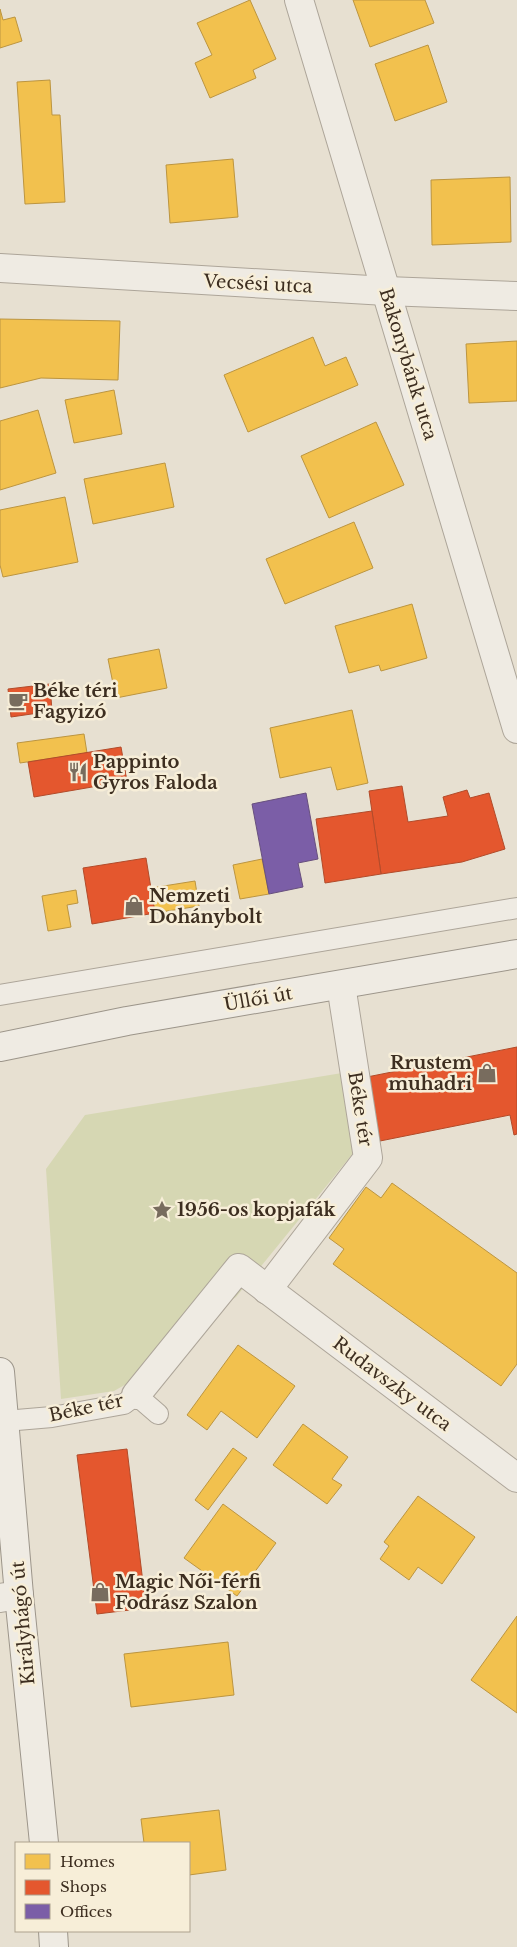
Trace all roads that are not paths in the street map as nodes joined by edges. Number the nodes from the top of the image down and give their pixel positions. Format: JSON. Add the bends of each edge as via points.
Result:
{"nodes":[{"id":1,"x":299,"y":0,"type":"edge"},
{"id":2,"x":0,"y":268,"type":"edge"},
{"id":3,"x":386,"y":291,"type":"junction"},
{"id":4,"x":517,"y":296,"type":"edge"},
{"id":5,"x":517,"y":729,"type":"edge"},
{"id":6,"x":517,"y":908,"type":"edge"},
{"id":7,"x":517,"y":954,"type":"edge"},
{"id":8,"x":341,"y":984,"type":"junction"},
{"id":9,"x":0,"y":995,"type":"edge"},
{"id":10,"x":0,"y":1047,"type":"edge"},
{"id":11,"x":267,"y":1290,"type":"junction"},
{"id":12,"x":0,"y":1372,"type":"edge"},
{"id":13,"x":136,"y":1395,"type":"junction"},
{"id":14,"x":158,"y":1414,"type":"dead end"},
{"id":15,"x":5,"y":1421,"type":"junction"},
{"id":16,"x":517,"y":1478,"type":"edge"},
{"id":17,"x":10,"y":1596,"type":"edge"},
{"id":18,"x":44,"y":1842,"type":"edge"},
{"id":19,"x":53,"y":1932,"type":"edge"},
{"id":20,"x":54,"y":1947,"type":"edge"}],
"edges":[{"from":1,"to":3,"type":"street","name":"Bakonybánk utca"},
{"from":2,"to":3,"type":"street","name":"Vecsési utca"},
{"from":3,"to":4,"type":"street","name":"Vecsési utca"},
{"from":3,"to":5,"type":"street","name":"Bakonybánk utca"},
{"from":6,"to":9,"type":"lane"},
{"from":7,"to":8,"type":"street","name":"Üllői út"},
{"from":8,"to":10,"type":"street","name":"Üllői út"},
{"from":8,"to":11,"type":"street","name":"Béke tér","via":[[368,1158]]},
{"from":11,"to":13,"type":"street","name":"Rudavszky utca","via":[[239,1268]]},
{"from":11,"to":16,"type":"street","name":"Rudavszky utca"},
{"from":12,"to":15,"type":"street","name":"Királyhágó út"},
{"from":13,"to":14,"type":"lane","name":"Béke tér"},
{"from":13,"to":15,"type":"lane","name":"Béke tér","via":[[124,1404],[52,1417]]},
{"from":15,"to":17,"type":"street","name":"Királyhágó út"},
{"from":17,"to":18,"type":"street","name":"Királyhágó út"},
{"from":19,"to":20,"type":"street"}]}
